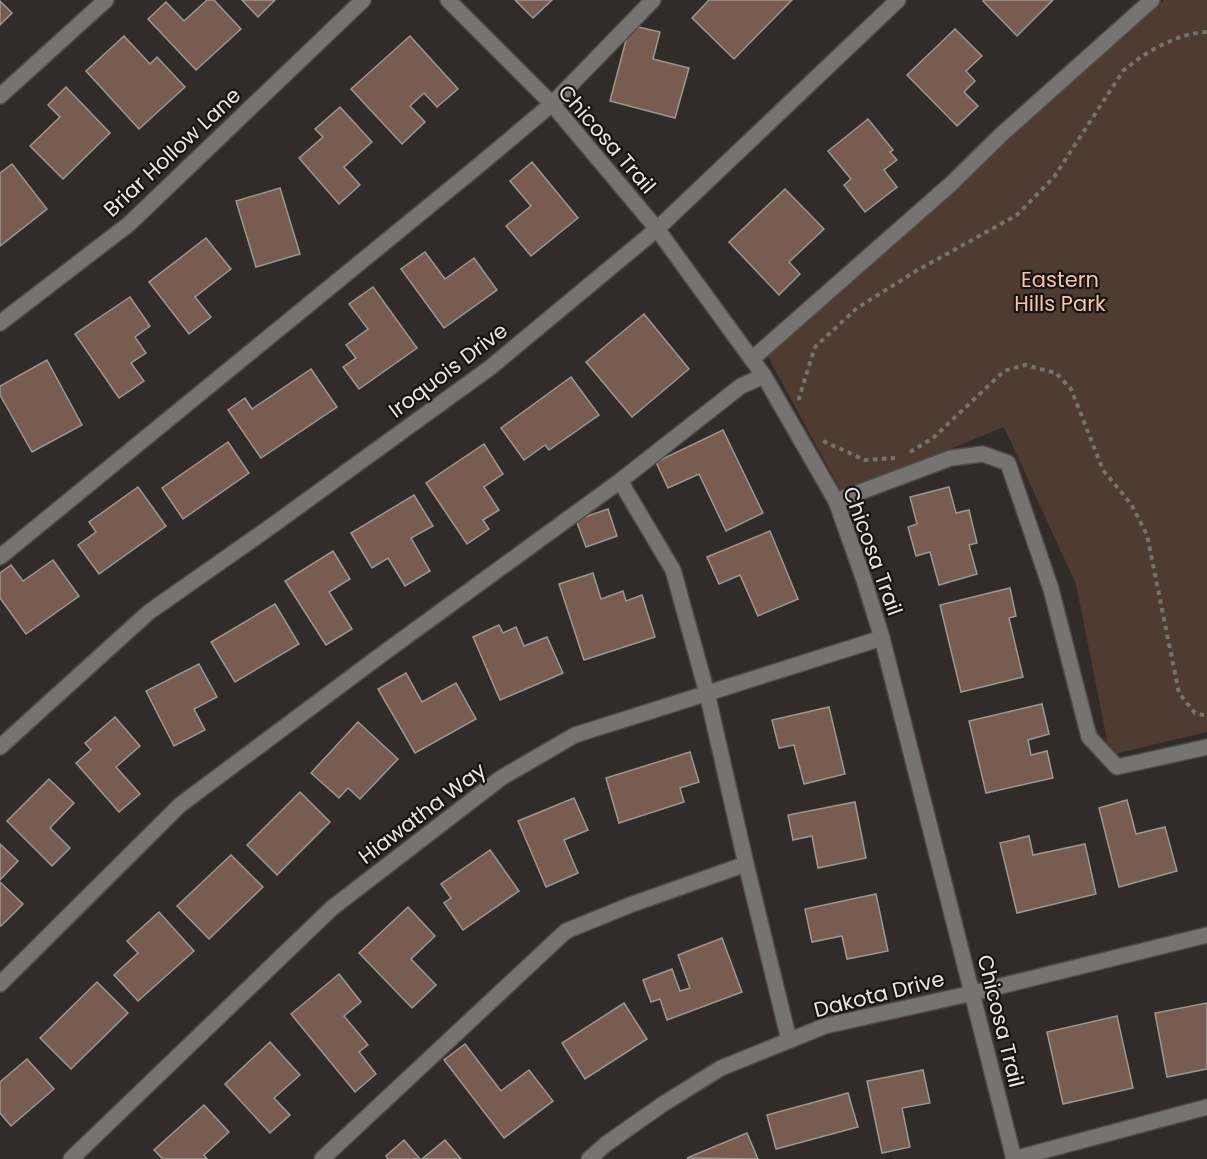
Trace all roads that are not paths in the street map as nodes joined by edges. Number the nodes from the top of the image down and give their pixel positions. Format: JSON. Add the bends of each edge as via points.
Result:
{"nodes":[{"id":1,"x":106,"y":0,"type":"edge"},
{"id":2,"x":363,"y":0,"type":"edge"},
{"id":3,"x":448,"y":0,"type":"edge"},
{"id":4,"x":653,"y":0,"type":"edge"},
{"id":5,"x":898,"y":0,"type":"edge"},
{"id":6,"x":1152,"y":0,"type":"edge"},
{"id":7,"x":0,"y":96,"type":"edge"},
{"id":8,"x":552,"y":104,"type":"junction"},
{"id":9,"x":657,"y":229,"type":"junction"},
{"id":10,"x":0,"y":323,"type":"edge"},
{"id":11,"x":752,"y":359,"type":"junction"},
{"id":12,"x":764,"y":376,"type":"junction"},
{"id":13,"x":620,"y":481,"type":"junction"},
{"id":14,"x":836,"y":501,"type":"junction"},
{"id":15,"x":0,"y":557,"type":"edge"},
{"id":16,"x":882,"y":638,"type":"junction"},
{"id":17,"x":707,"y":693,"type":"junction"},
{"id":18,"x":0,"y":747,"type":"edge"},
{"id":19,"x":1207,"y":747,"type":"edge"},
{"id":20,"x":746,"y":864,"type":"junction"},
{"id":21,"x":1207,"y":935,"type":"edge"},
{"id":22,"x":0,"y":984,"type":"edge"},
{"id":23,"x":973,"y":993,"type":"junction"},
{"id":24,"x":789,"y":1040,"type":"junction"},
{"id":25,"x":1207,"y":1107,"type":"edge"},
{"id":26,"x":71,"y":1159,"type":"edge"},
{"id":27,"x":322,"y":1159,"type":"edge"},
{"id":28,"x":589,"y":1159,"type":"edge"},
{"id":29,"x":1014,"y":1159,"type":"edge"}],
"edges":[{"from":1,"to":7,"type":"street"},
{"from":2,"to":10,"type":"street","name":"Briar Hollow Lane","via":[[129,224]]},
{"from":3,"to":8,"type":"street","name":"Chicosa Trail"},
{"from":4,"to":8,"type":"street"},
{"from":5,"to":9,"type":"street","name":"Iroquois Drive"},
{"from":6,"to":11,"type":"street"},
{"from":8,"to":9,"type":"street","name":"Chicosa Trail"},
{"from":8,"to":15,"type":"street"},
{"from":9,"to":11,"type":"street","name":"Chicosa Trail"},
{"from":9,"to":18,"type":"street","name":"Iroquois Drive","via":[[491,367],[149,612]]},
{"from":11,"to":12,"type":"street","name":"Chicosa Trail"},
{"from":12,"to":13,"type":"street","via":[[741,386]]},
{"from":12,"to":14,"type":"street","name":"Chicosa Trail"},
{"from":13,"to":17,"type":"street","via":[[673,570]]},
{"from":13,"to":22,"type":"street","via":[[180,806]]},
{"from":14,"to":16,"type":"street","name":"Chicosa Trail"},
{"from":14,"to":19,"type":"street","via":[[951,458],[983,454],[1008,463],[1051,589],[1089,736],[1117,767]]},
{"from":16,"to":17,"type":"street","name":"Hiawatha Way"},
{"from":16,"to":23,"type":"street","name":"Chicosa Trail"},
{"from":17,"to":20,"type":"street"},
{"from":17,"to":26,"type":"street","name":"Hiawatha Way","via":[[575,735],[501,778],[332,908]]},
{"from":20,"to":24,"type":"street"},
{"from":20,"to":27,"type":"street","via":[[566,931]]},
{"from":21,"to":23,"type":"street","name":"Dakota Drive"},
{"from":23,"to":24,"type":"street","name":"Dakota Drive","via":[[825,1026]]},
{"from":23,"to":29,"type":"street","name":"Chicosa Trail"},
{"from":24,"to":28,"type":"street","name":"Dakota Drive","via":[[721,1068],[663,1104]]},
{"from":25,"to":29,"type":"street"}]}
